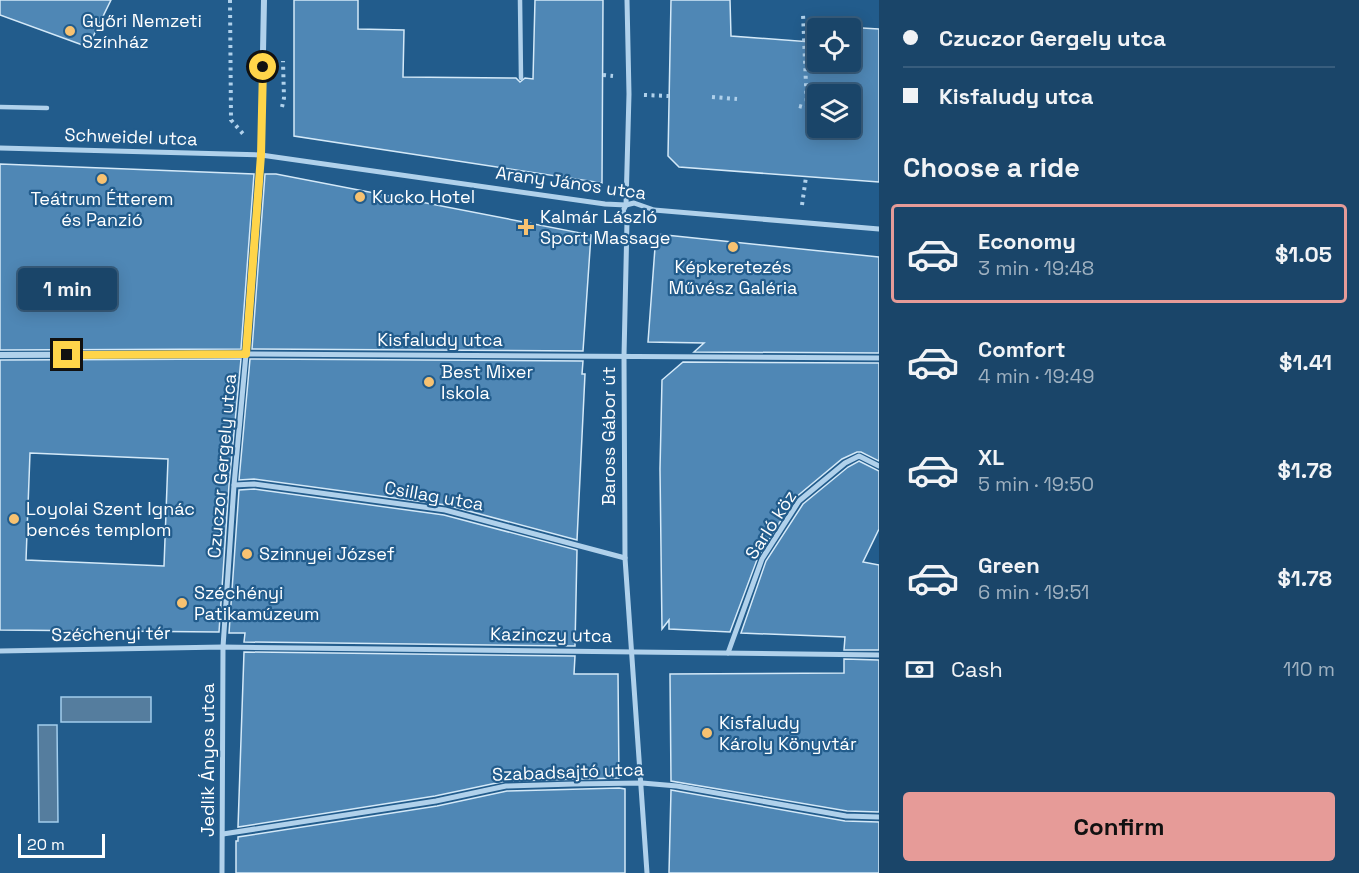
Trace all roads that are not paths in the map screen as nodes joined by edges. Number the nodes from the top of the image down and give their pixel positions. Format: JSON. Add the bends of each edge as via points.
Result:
{"nodes":[{"id":1,"x":264,"y":0,"type":"edge"},
{"id":2,"x":520,"y":0,"type":"edge"},
{"id":3,"x":627,"y":0,"type":"edge"},
{"id":4,"x":521,"y":78,"type":"dead end"},
{"id":5,"x":0,"y":107,"type":"edge"},
{"id":6,"x":47,"y":108,"type":"dead end"},
{"id":7,"x":0,"y":148,"type":"edge"},
{"id":8,"x":261,"y":155,"type":"junction"},
{"id":9,"x":626,"y":205,"type":"junction"},
{"id":10,"x":879,"y":228,"type":"edge"},
{"id":11,"x":246,"y":354,"type":"junction"},
{"id":12,"x":0,"y":355,"type":"edge"},
{"id":13,"x":624,"y":356,"type":"junction"},
{"id":14,"x":879,"y":358,"type":"edge"},
{"id":15,"x":879,"y":466,"type":"edge"},
{"id":16,"x":234,"y":485,"type":"junction"},
{"id":17,"x":625,"y":558,"type":"junction"},
{"id":18,"x":223,"y":646,"type":"junction"},
{"id":19,"x":0,"y":651,"type":"edge"},
{"id":20,"x":630,"y":651,"type":"junction"},
{"id":21,"x":728,"y":652,"type":"junction"},
{"id":22,"x":879,"y":656,"type":"edge"},
{"id":23,"x":642,"y":783,"type":"junction"},
{"id":24,"x":879,"y":817,"type":"edge"},
{"id":25,"x":223,"y":834,"type":"junction"},
{"id":26,"x":222,"y":873,"type":"edge"},
{"id":27,"x":647,"y":873,"type":"edge"}],
"edges":[{"from":1,"to":8,"type":"street","name":"Czuczor Gergely utca"},
{"from":2,"to":4,"type":"lane"},
{"from":3,"to":9,"type":"street","name":"Baross Gábor út"},
{"from":5,"to":6,"type":"lane","name":"Schweidel utca"},
{"from":7,"to":8,"type":"street","name":"Schweidel utca"},
{"from":8,"to":9,"type":"street","name":"Arany János utca"},
{"from":8,"to":11,"type":"street","name":"Czuczor Gergely utca"},
{"from":9,"to":10,"type":"street","name":"Arany János utca"},
{"from":9,"to":13,"type":"street","name":"Baross Gábor út"},
{"from":11,"to":12,"type":"street","name":"Kisfaludy utca"},
{"from":11,"to":13,"type":"street","name":"Kisfaludy utca"},
{"from":11,"to":16,"type":"street","name":"Czuczor Gergely utca"},
{"from":13,"to":14,"type":"street","name":"Kisfaludy utca"},
{"from":13,"to":17,"type":"street","name":"Baross Gábor út"},
{"from":15,"to":21,"type":"street","name":"Sarló köz","via":[[859,456],[844,463],[799,501],[762,559]]},
{"from":16,"to":17,"type":"street","name":"Csillag utca","via":[[254,484],[445,510]]},
{"from":16,"to":18,"type":"street","name":"Czuczor Gergely utca"},
{"from":17,"to":20,"type":"street","name":"Baross Gábor út"},
{"from":18,"to":19,"type":"street","name":"Széchenyi tér"},
{"from":18,"to":20,"type":"street","name":"Kazinczy utca"},
{"from":18,"to":25,"type":"street","name":"Jedlik Ányos utca"},
{"from":20,"to":21,"type":"street","name":"Kazinczy utca"},
{"from":20,"to":23,"type":"street","name":"Baross Gábor út"},
{"from":21,"to":22,"type":"street","name":"Kazinczy utca"},
{"from":23,"to":24,"type":"street","name":"Szabadsajtó utca","via":[[846,816]]},
{"from":23,"to":25,"type":"street","name":"Szabadsajtó utca","via":[[506,786],[436,801]]},
{"from":23,"to":27,"type":"street","name":"Baross Gábor út"},
{"from":25,"to":26,"type":"street","name":"Jedlik Ányos utca"}]}
